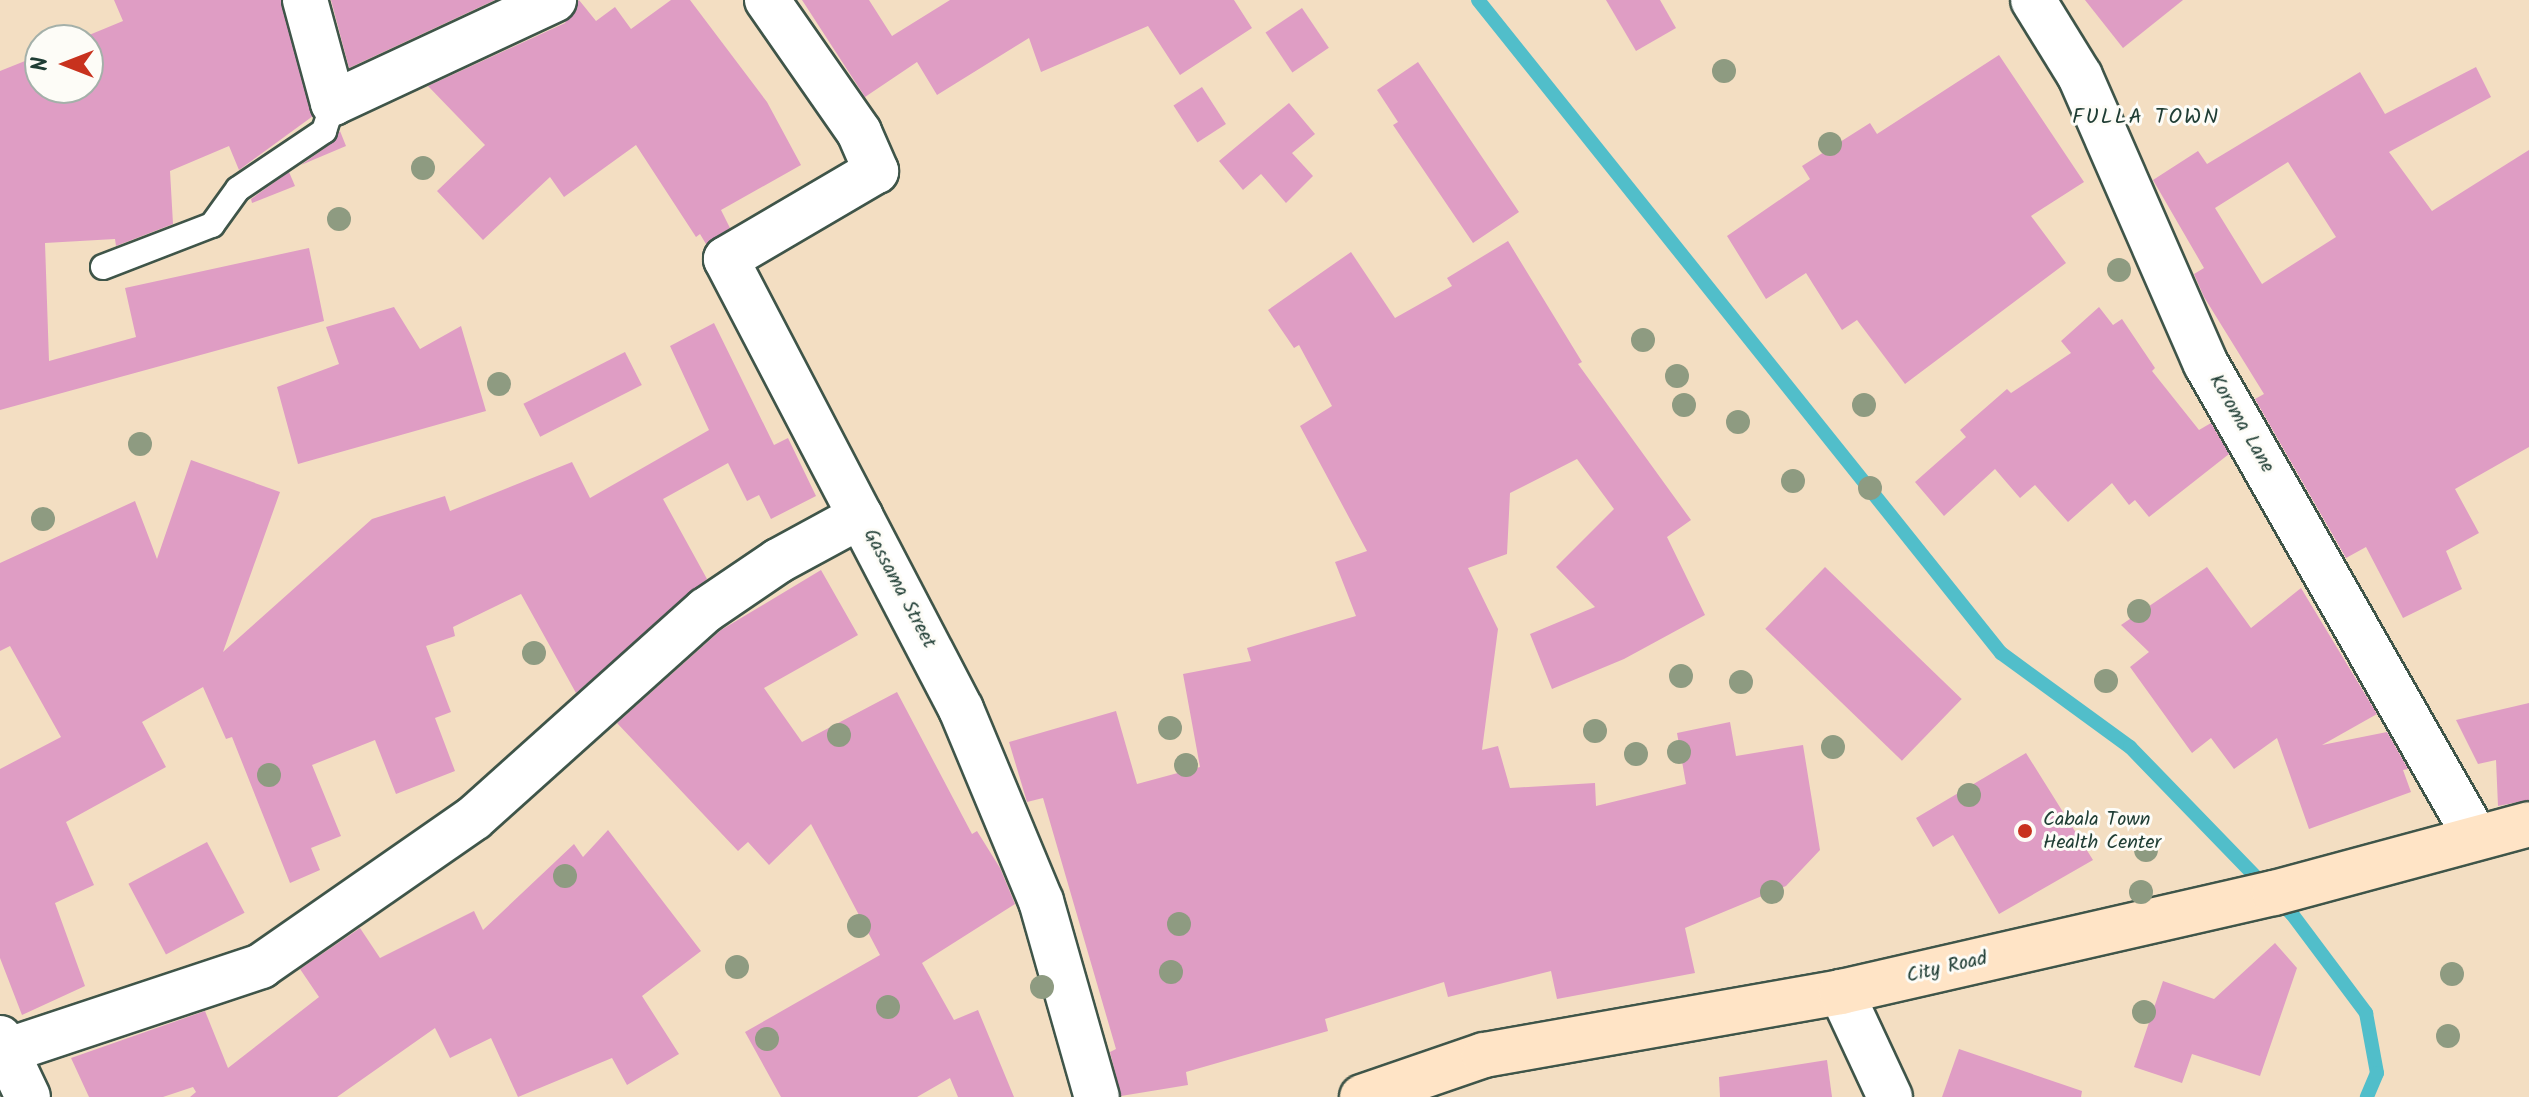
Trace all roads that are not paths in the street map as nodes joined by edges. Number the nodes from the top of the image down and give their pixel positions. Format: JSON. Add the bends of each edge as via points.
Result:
{"nodes":[{"id":1,"x":305,"y":0,"type":"edge"},
{"id":2,"x":554,"y":0,"type":"edge"},
{"id":3,"x":767,"y":0,"type":"edge"},
{"id":4,"x":2033,"y":0,"type":"edge"},
{"id":5,"x":333,"y":103,"type":"junction"},
{"id":6,"x":103,"y":267,"type":"dead end"},
{"id":7,"x":861,"y":516,"type":"junction"},
{"id":8,"x":2529,"y":824,"type":"edge"},
{"id":9,"x":2475,"y":836,"type":"junction"},
{"id":10,"x":1841,"y":992,"type":"junction"},
{"id":11,"x":3,"y":1044,"type":"edge"},
{"id":12,"x":28,"y":1097,"type":"edge"},
{"id":13,"x":1097,"y":1097,"type":"edge"},
{"id":14,"x":1362,"y":1097,"type":"edge"},
{"id":15,"x":1890,"y":1097,"type":"edge"}],
"edges":[{"from":1,"to":5,"type":"street"},
{"from":2,"to":5,"type":"street"},
{"from":3,"to":7,"type":"street","name":"Gassama Street","via":[[859,132],[876,171],[726,259]]},
{"from":4,"to":9,"type":"street","name":"Koroma Lane","via":[[2080,76],[2206,364]]},
{"from":5,"to":6,"type":"lane","via":[[324,131],[238,189],[212,225]]},
{"from":7,"to":11,"type":"street","via":[[778,561],[706,610],[474,818],[261,966]]},
{"from":7,"to":13,"type":"street","name":"Gassama Street","via":[[961,709],[1035,886]]},
{"from":8,"to":9,"type":"main road","name":"City Road"},
{"from":9,"to":10,"type":"main road","name":"City Road","via":[[2274,893]]},
{"from":10,"to":14,"type":"main road","name":"City Road","via":[[1484,1055]]},
{"from":10,"to":15,"type":"street"},
{"from":11,"to":12,"type":"street"}]}
